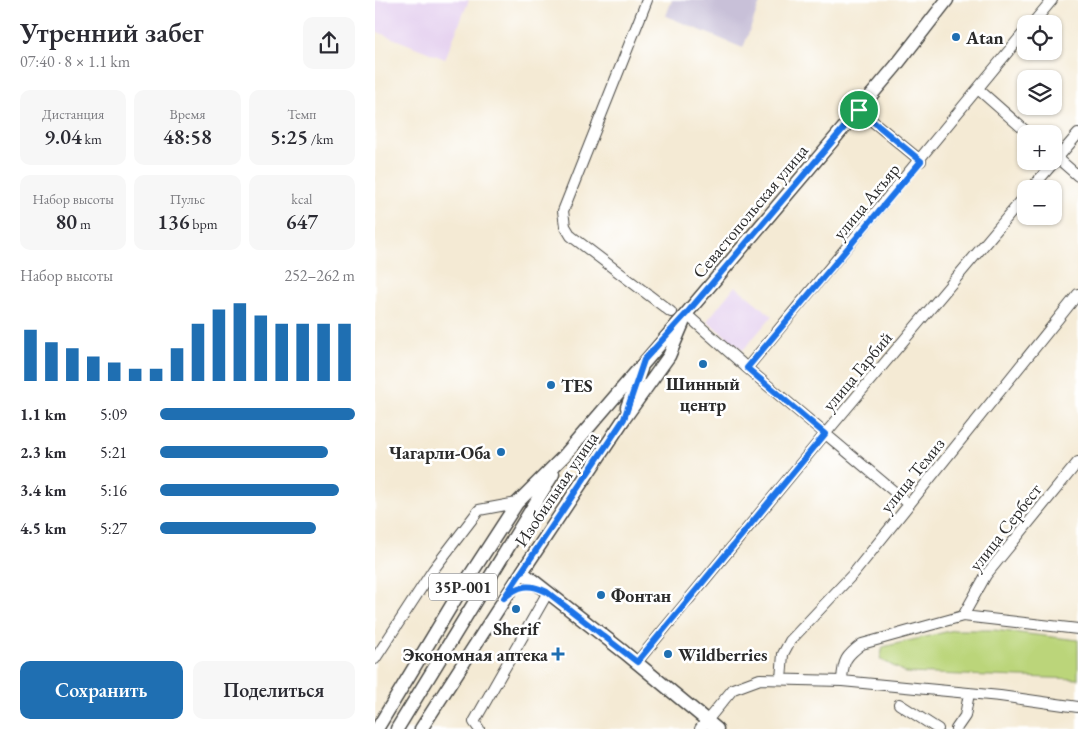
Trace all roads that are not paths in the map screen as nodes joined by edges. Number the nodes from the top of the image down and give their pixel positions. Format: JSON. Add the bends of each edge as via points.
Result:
{"nodes":[{"id":1,"x":647,"y":0,"type":"edge"},
{"id":2,"x":947,"y":0,"type":"edge"},
{"id":3,"x":1052,"y":0,"type":"edge"},
{"id":4,"x":1040,"y":15,"type":"edge"},
{"id":5,"x":1017,"y":41,"type":"edge"},
{"id":6,"x":977,"y":89,"type":"junction"},
{"id":7,"x":859,"y":110,"type":"junction"},
{"id":8,"x":1019,"y":125,"type":"edge"},
{"id":9,"x":1078,"y":134,"type":"edge"},
{"id":10,"x":1062,"y":149,"type":"edge"},
{"id":11,"x":921,"y":161,"type":"junction"},
{"id":12,"x":1062,"y":162,"type":"edge"},
{"id":13,"x":1078,"y":176,"type":"edge"},
{"id":14,"x":1017,"y":206,"type":"edge"},
{"id":15,"x":1078,"y":294,"type":"edge"},
{"id":16,"x":671,"y":312,"type":"dead end"},
{"id":17,"x":686,"y":314,"type":"junction"},
{"id":18,"x":644,"y":360,"type":"junction"},
{"id":19,"x":747,"y":368,"type":"junction"},
{"id":20,"x":624,"y":419,"type":"junction"},
{"id":21,"x":825,"y":434,"type":"junction"},
{"id":22,"x":564,"y":456,"type":"junction"},
{"id":23,"x":1078,"y":462,"type":"edge"},
{"id":24,"x":517,"y":503,"type":"junction"},
{"id":25,"x":909,"y":504,"type":"junction"},
{"id":26,"x":544,"y":539,"type":"junction"},
{"id":27,"x":522,"y":572,"type":"junction"},
{"id":28,"x":547,"y":592,"type":"junction"},
{"id":29,"x":504,"y":598,"type":"junction"},
{"id":30,"x":963,"y":616,"type":"junction"},
{"id":31,"x":1078,"y":629,"type":"edge"},
{"id":32,"x":375,"y":659,"type":"edge"},
{"id":33,"x":637,"y":662,"type":"junction"},
{"id":34,"x":781,"y":678,"type":"junction"},
{"id":35,"x":842,"y":681,"type":"junction"},
{"id":36,"x":969,"y":694,"type":"junction"},
{"id":37,"x":899,"y":704,"type":"dead end"},
{"id":38,"x":1078,"y":708,"type":"edge"},
{"id":39,"x":703,"y":725,"type":"edge"},
{"id":40,"x":377,"y":729,"type":"edge"},
{"id":41,"x":397,"y":729,"type":"edge"},
{"id":42,"x":421,"y":729,"type":"edge"},
{"id":43,"x":479,"y":729,"type":"edge"},
{"id":44,"x":717,"y":729,"type":"edge"},
{"id":45,"x":938,"y":729,"type":"edge"},
{"id":46,"x":956,"y":729,"type":"edge"}],
"edges":[{"from":1,"to":16,"type":"street","via":[[563,211],[565,226],[571,236]]},
{"from":2,"to":7,"type":"main road","name":"Севастопольская улица"},
{"from":3,"to":4,"type":"street"},
{"from":5,"to":6,"type":"street","name":"улица Акъяр"},
{"from":6,"to":8,"type":"street"},
{"from":6,"to":11,"type":"street","name":"улица Акъяр"},
{"from":7,"to":11,"type":"street"},
{"from":7,"to":17,"type":"main road","name":"Севастопольская улица"},
{"from":9,"to":10,"type":"street"},
{"from":11,"to":19,"type":"street","name":"улица Акъяр"},
{"from":12,"to":13,"type":"street"},
{"from":14,"to":21,"type":"street","name":"улица Гарбий"},
{"from":15,"to":25,"type":"street","name":"улица Темиз"},
{"from":17,"to":18,"type":"main road","name":"Севастопольская улица"},
{"from":17,"to":19,"type":"street"},
{"from":17,"to":20,"type":"main road","name":"Изобильная улица","via":[[669,356]]},
{"from":18,"to":20,"type":"main road"},
{"from":18,"to":22,"type":"main road","name":"Севастопольская улица"},
{"from":19,"to":21,"type":"street"},
{"from":20,"to":26,"type":"main road","name":"Изобильная улица"},
{"from":21,"to":25,"type":"street"},
{"from":21,"to":33,"type":"street","name":"улица Гарбий"},
{"from":22,"to":24,"type":"main road","number":"35Р-001"},
{"from":22,"to":41,"type":"main road","number":"35Р-001"},
{"from":23,"to":30,"type":"street","name":"улица Сербест","via":[[986,575]]},
{"from":24,"to":32,"type":"street","via":[[484,507],[475,514],[433,570]]},
{"from":24,"to":40,"type":"main road","number":"35Р-001"},
{"from":25,"to":34,"type":"street","name":"улица Темиз","via":[[854,573],[791,641],[783,654]]},
{"from":26,"to":27,"type":"main road","name":"Изобильная улица"},
{"from":26,"to":28,"type":"main road","via":[[536,559],[536,574]]},
{"from":27,"to":28,"type":"main road","name":"Изобильная улица"},
{"from":27,"to":29,"type":"main road"},
{"from":28,"to":29,"type":"main road","via":[[525,585]]},
{"from":28,"to":33,"type":"main road","name":"Изобильная улица"},
{"from":28,"to":43,"type":"street","via":[[474,722]]},
{"from":29,"to":42,"type":"main road"},
{"from":30,"to":31,"type":"street"},
{"from":30,"to":35,"type":"street","via":[[863,644],[849,654],[843,665]]},
{"from":33,"to":39,"type":"main road","name":"Изобильная улица"},
{"from":34,"to":35,"type":"street"},
{"from":34,"to":39,"type":"street","via":[[760,679],[733,688]]},
{"from":35,"to":36,"type":"street"},
{"from":36,"to":38,"type":"street"},
{"from":36,"to":46,"type":"street","via":[[965,716]]},
{"from":37,"to":45,"type":"street"},
{"from":39,"to":44,"type":"main road","name":"Изобильная улица"}]}
